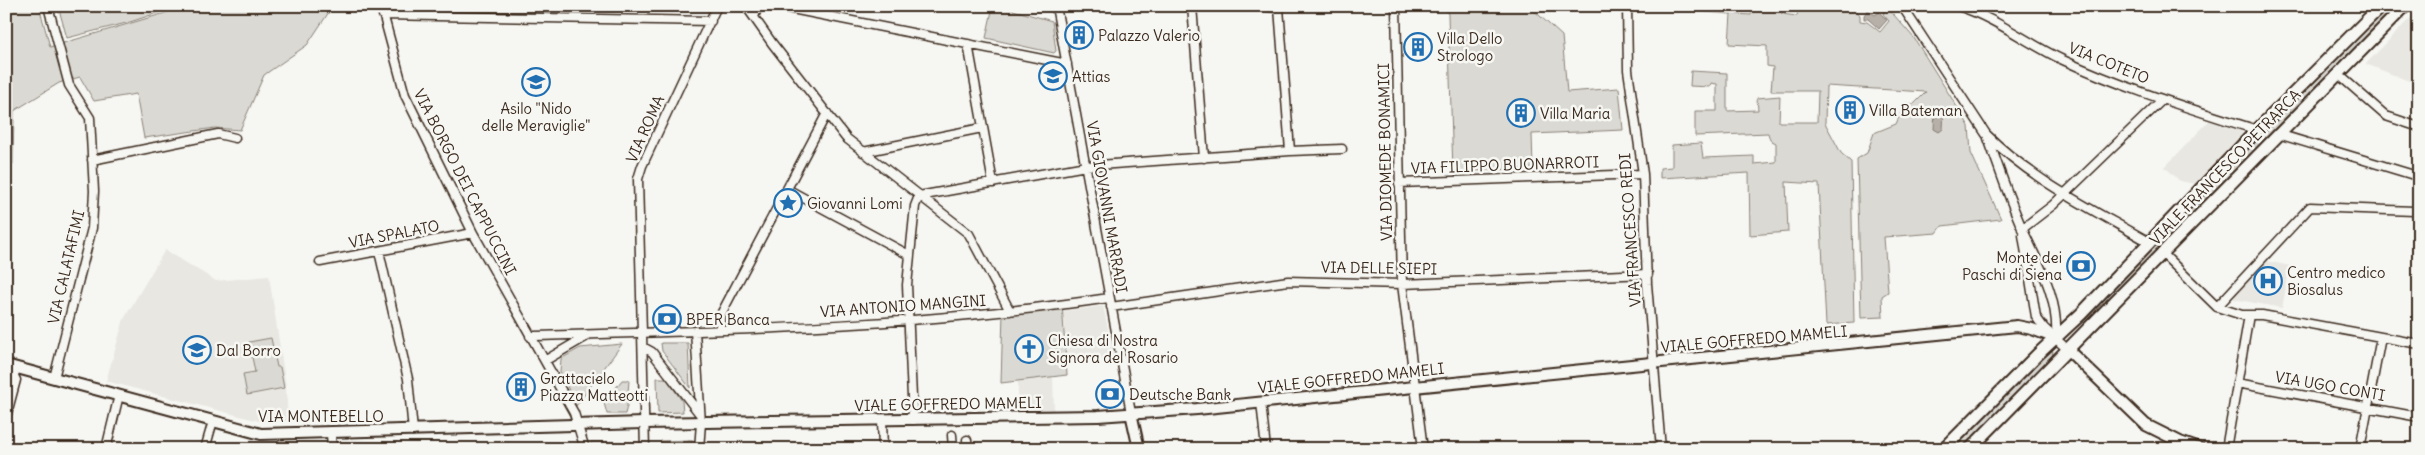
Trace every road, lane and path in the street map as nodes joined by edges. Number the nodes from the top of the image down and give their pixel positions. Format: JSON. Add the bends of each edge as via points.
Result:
{"nodes":[{"id":1,"x":48,"y":6,"type":"edge"},
{"id":2,"x":381,"y":6,"type":"edge"},
{"id":3,"x":717,"y":6,"type":"edge"},
{"id":4,"x":746,"y":6,"type":"edge"},
{"id":5,"x":758,"y":6,"type":"edge"},
{"id":6,"x":777,"y":6,"type":"edge"},
{"id":7,"x":1056,"y":6,"type":"edge"},
{"id":8,"x":1192,"y":6,"type":"edge"},
{"id":9,"x":1260,"y":6,"type":"edge"},
{"id":10,"x":1396,"y":6,"type":"edge"},
{"id":11,"x":1627,"y":6,"type":"edge"},
{"id":12,"x":1902,"y":6,"type":"edge"},
{"id":13,"x":1958,"y":6,"type":"edge"},
{"id":14,"x":2381,"y":6,"type":"edge"},
{"id":15,"x":2405,"y":6,"type":"edge"},
{"id":16,"x":383,"y":15,"type":"junction"},
{"id":17,"x":754,"y":17,"type":"junction"},
{"id":18,"x":711,"y":22,"type":"junction"},
{"id":19,"x":968,"y":44,"type":"junction"},
{"id":20,"x":1067,"y":64,"type":"junction"},
{"id":21,"x":2338,"y":74,"type":"junction"},
{"id":22,"x":2162,"y":100,"type":"junction"},
{"id":23,"x":827,"y":113,"type":"junction"},
{"id":24,"x":2419,"y":127,"type":"edge"},
{"id":25,"x":982,"y":128,"type":"junction"},
{"id":26,"x":2257,"y":130,"type":"junction"},
{"id":27,"x":1986,"y":134,"type":"junction"},
{"id":28,"x":2278,"y":134,"type":"junction"},
{"id":29,"x":235,"y":138,"type":"dead end"},
{"id":30,"x":1342,"y":149,"type":"dead end"},
{"id":31,"x":1290,"y":151,"type":"junction"},
{"id":32,"x":863,"y":152,"type":"junction"},
{"id":33,"x":1204,"y":158,"type":"junction"},
{"id":34,"x":92,"y":160,"type":"junction"},
{"id":35,"x":1086,"y":166,"type":"junction"},
{"id":36,"x":1643,"y":174,"type":"junction"},
{"id":37,"x":2417,"y":176,"type":"dead end"},
{"id":38,"x":993,"y":183,"type":"junction"},
{"id":39,"x":1399,"y":183,"type":"junction"},
{"id":40,"x":787,"y":189,"type":"junction"},
{"id":41,"x":2064,"y":193,"type":"junction"},
{"id":42,"x":919,"y":196,"type":"junction"},
{"id":43,"x":2414,"y":211,"type":"dead end"},
{"id":44,"x":2022,"y":229,"type":"junction"},
{"id":45,"x":473,"y":233,"type":"junction"},
{"id":46,"x":2149,"y":242,"type":"junction"},
{"id":47,"x":378,"y":251,"type":"junction"},
{"id":48,"x":2162,"y":253,"type":"junction"},
{"id":49,"x":909,"y":255,"type":"junction"},
{"id":50,"x":320,"y":262,"type":"dead end"},
{"id":51,"x":1648,"y":274,"type":"junction"},
{"id":52,"x":1402,"y":284,"type":"junction"},
{"id":53,"x":1109,"y":298,"type":"junction"},
{"id":54,"x":1111,"y":307,"type":"junction"},
{"id":55,"x":2217,"y":307,"type":"junction"},
{"id":56,"x":1010,"y":311,"type":"junction"},
{"id":57,"x":2249,"y":315,"type":"junction"},
{"id":58,"x":910,"y":321,"type":"junction"},
{"id":59,"x":720,"y":330,"type":"junction"},
{"id":60,"x":697,"y":331,"type":"junction"},
{"id":61,"x":642,"y":332,"type":"junction"},
{"id":62,"x":589,"y":335,"type":"junction"},
{"id":63,"x":530,"y":336,"type":"junction"},
{"id":64,"x":2380,"y":337,"type":"junction"},
{"id":65,"x":2056,"y":338,"type":"junction"},
{"id":66,"x":2419,"y":344,"type":"edge"},
{"id":67,"x":643,"y":347,"type":"junction"},
{"id":68,"x":2067,"y":349,"type":"junction"},
{"id":69,"x":546,"y":360,"type":"junction"},
{"id":70,"x":1653,"y":363,"type":"junction"},
{"id":71,"x":12,"y":369,"type":"edge"},
{"id":72,"x":54,"y":378,"type":"junction"},
{"id":73,"x":2237,"y":383,"type":"junction"},
{"id":74,"x":1416,"y":386,"type":"junction"},
{"id":75,"x":119,"y":395,"type":"junction"},
{"id":76,"x":6,"y":396,"type":"edge"},
{"id":77,"x":1261,"y":402,"type":"junction"},
{"id":78,"x":2368,"y":407,"type":"junction"},
{"id":79,"x":1132,"y":413,"type":"junction"},
{"id":80,"x":2419,"y":416,"type":"edge"},
{"id":81,"x":6,"y":417,"type":"edge"},
{"id":82,"x":700,"y":418,"type":"junction"},
{"id":83,"x":882,"y":420,"type":"junction"},
{"id":84,"x":913,"y":420,"type":"junction"},
{"id":85,"x":213,"y":421,"type":"junction"},
{"id":86,"x":644,"y":423,"type":"junction"},
{"id":87,"x":578,"y":426,"type":"junction"},
{"id":88,"x":413,"y":431,"type":"junction"},
{"id":89,"x":332,"y":433,"type":"junction"},
{"id":90,"x":952,"y":434,"type":"dead end"},
{"id":91,"x":967,"y":440,"type":"dead end"},
{"id":92,"x":2183,"y":446,"type":"edge"},
{"id":93,"x":106,"y":449,"type":"edge"},
{"id":94,"x":205,"y":449,"type":"edge"},
{"id":95,"x":332,"y":449,"type":"edge"},
{"id":96,"x":585,"y":449,"type":"edge"},
{"id":97,"x":645,"y":449,"type":"edge"},
{"id":98,"x":699,"y":449,"type":"edge"},
{"id":99,"x":883,"y":449,"type":"edge"},
{"id":100,"x":953,"y":449,"type":"edge"},
{"id":101,"x":968,"y":449,"type":"edge"},
{"id":102,"x":1140,"y":449,"type":"edge"},
{"id":103,"x":1266,"y":449,"type":"edge"},
{"id":104,"x":1423,"y":449,"type":"edge"},
{"id":105,"x":1661,"y":449,"type":"edge"},
{"id":106,"x":1944,"y":449,"type":"edge"},
{"id":107,"x":1970,"y":449,"type":"edge"},
{"id":108,"x":2200,"y":449,"type":"edge"},
{"id":109,"x":2226,"y":449,"type":"edge"},
{"id":110,"x":2360,"y":449,"type":"edge"}],
"edges":[{"from":1,"to":34,"type":"street","name":"VIA CALATAFIMI","via":[[69,85],[90,118]]},
{"from":2,"to":16,"type":"street","name":"VIA BORGO DEI CAPPUCCINI"},
{"from":3,"to":18,"type":"street","name":"VIA ROMA"},
{"from":4,"to":17,"type":"street"},
{"from":5,"to":17,"type":"street"},
{"from":6,"to":19,"type":"street"},
{"from":7,"to":20,"type":"street","name":"VIA GIOVANNI MARRADI"},
{"from":8,"to":33,"type":"street"},
{"from":9,"to":31,"type":"street","via":[[1279,8]]},
{"from":10,"to":39,"type":"street","name":"VIA DIOMEDE BONAMICI"},
{"from":11,"to":36,"type":"street","name":"VIA FRANCESCO REDI","via":[[1628,70]]},
{"from":12,"to":27,"type":"street"},
{"from":13,"to":22,"type":"street","name":"VIA COTETO","via":[[1985,16],[2064,60]]},
{"from":14,"to":26,"type":"main road","name":"VIALE FRANCESCO PETRARCA"},
{"from":15,"to":21,"type":"main road","name":"VIALE FRANCESCO PETRARCA"},
{"from":16,"to":18,"type":"street"},
{"from":16,"to":45,"type":"street","name":"VIA BORGO DEI CAPPUCCINI","via":[[405,94]]},
{"from":17,"to":23,"type":"street"},
{"from":18,"to":61,"type":"street","name":"VIA ROMA","via":[[638,179]]},
{"from":19,"to":20,"type":"street"},
{"from":19,"to":25,"type":"street"},
{"from":20,"to":35,"type":"street","name":"VIA GIOVANNI MARRADI"},
{"from":21,"to":24,"type":"street","via":[[2386,116]]},
{"from":21,"to":28,"type":"main road","name":"VIALE FRANCESCO PETRARCA"},
{"from":22,"to":26,"type":"street","name":"VIA COTETO"},
{"from":22,"to":41,"type":"street"},
{"from":23,"to":32,"type":"street","via":[[846,138]]},
{"from":23,"to":40,"type":"street"},
{"from":25,"to":32,"type":"street"},
{"from":25,"to":38,"type":"street"},
{"from":26,"to":46,"type":"main road","name":"VIALE FRANCESCO PETRARCA"},
{"from":27,"to":41,"type":"street","via":[[2017,163]]},
{"from":27,"to":44,"type":"street"},
{"from":28,"to":37,"type":"street"},
{"from":28,"to":48,"type":"main road","name":"VIALE FRANCESCO PETRARCA"},
{"from":29,"to":34,"type":"street","via":[[218,134]]},
{"from":30,"to":31,"type":"street"},
{"from":31,"to":33,"type":"street"},
{"from":32,"to":42,"type":"street"},
{"from":33,"to":35,"type":"street"},
{"from":34,"to":72,"type":"street","name":"VIA CALATAFIMI","via":[[92,228]]},
{"from":35,"to":38,"type":"street"},
{"from":35,"to":53,"type":"street","name":"VIA GIOVANNI MARRADI"},
{"from":36,"to":39,"type":"street","name":"VIA FILIPPO BUONARROTI"},
{"from":36,"to":51,"type":"street","name":"VIA FRANCESCO REDI"},
{"from":38,"to":42,"type":"street"},
{"from":39,"to":52,"type":"street","name":"VIA DIOMEDE BONAMICI"},
{"from":40,"to":49,"type":"street"},
{"from":40,"to":59,"type":"street","via":[[720,316]]},
{"from":41,"to":44,"type":"street"},
{"from":41,"to":46,"type":"street"},
{"from":42,"to":49,"type":"street"},
{"from":42,"to":56,"type":"street","via":[[969,234]]},
{"from":43,"to":55,"type":"street","via":[[2310,207]]},
{"from":44,"to":65,"type":"street","via":[[2041,264],[2053,301]]},
{"from":44,"to":65,"type":"street","via":[[2035,312]]},
{"from":45,"to":47,"type":"street","name":"VIA SPALATO"},
{"from":45,"to":63,"type":"street","name":"VIA BORGO DEI CAPPUCCINI"},
{"from":46,"to":65,"type":"main road","name":"VIALE FRANCESCO PETRARCA"},
{"from":47,"to":50,"type":"street","name":"VIA SPALATO"},
{"from":47,"to":88,"type":"street","via":[[408,379]]},
{"from":48,"to":55,"type":"street"},
{"from":48,"to":68,"type":"main road","name":"VIALE FRANCESCO PETRARCA"},
{"from":49,"to":58,"type":"street"},
{"from":51,"to":52,"type":"street","name":"VIA DELLE SIEPI"},
{"from":51,"to":70,"type":"street","name":"VIA FRANCESCO REDI"},
{"from":52,"to":54,"type":"street","name":"VIA DELLE SIEPI","via":[[1277,281]]},
{"from":52,"to":74,"type":"street","name":"VIA DIOMEDE BONAMICI"},
{"from":53,"to":54,"type":"street","name":"VIA GIOVANNI MARRADI"},
{"from":53,"to":56,"type":"street","name":"VIA ANTONIO MANGINI"},
{"from":54,"to":79,"type":"street","name":"VIA GIOVANNI MARRADI"},
{"from":55,"to":57,"type":"street"},
{"from":56,"to":58,"type":"street","name":"VIA ANTONIO MANGINI"},
{"from":57,"to":64,"type":"street"},
{"from":57,"to":73,"type":"street"},
{"from":58,"to":59,"type":"street","name":"VIA ANTONIO MANGINI"},
{"from":58,"to":84,"type":"street"},
{"from":59,"to":60,"type":"street","name":"VIA ANTONIO MANGINI"},
{"from":60,"to":61,"type":"street","name":"VIA ANTONIO MANGINI"},
{"from":60,"to":82,"type":"street"},
{"from":61,"to":62,"type":"street","name":"VIA ANTONIO MANGINI"},
{"from":61,"to":67,"type":"street","name":"VIA ROMA"},
{"from":62,"to":63,"type":"street","name":"VIA ANTONIO MANGINI"},
{"from":62,"to":69,"type":"street"},
{"from":63,"to":69,"type":"street","name":"VIA BORGO DEI CAPPUCCINI"},
{"from":64,"to":66,"type":"street"},
{"from":64,"to":78,"type":"street"},
{"from":65,"to":68,"type":"street"},
{"from":65,"to":70,"type":"street","name":"VIALE GOFFREDO MAMELI","via":[[2017,326]]},
{"from":65,"to":106,"type":"main road","name":"VIALE FRANCESCO PETRARCA"},
{"from":67,"to":82,"type":"street","via":[[652,352]]},
{"from":67,"to":86,"type":"street","name":"VIA ROMA"},
{"from":68,"to":92,"type":"street","via":[[2140,420]]},
{"from":68,"to":107,"type":"main road","name":"VIALE FRANCESCO PETRARCA"},
{"from":69,"to":87,"type":"street","name":"VIA BORGO DEI CAPPUCCINI"},
{"from":70,"to":74,"type":"street","name":"VIALE GOFFREDO MAMELI"},
{"from":70,"to":105,"type":"street","name":"VIA FRANCESCO REDI"},
{"from":71,"to":72,"type":"street","name":"VIA MONTEBELLO"},
{"from":71,"to":76,"type":"street"},
{"from":71,"to":81,"type":"street","via":[[16,380]]},
{"from":72,"to":75,"type":"street","name":"VIA MONTEBELLO"},
{"from":73,"to":78,"type":"street","name":"VIA UGO CONTI"},
{"from":73,"to":109,"type":"street"},
{"from":74,"to":77,"type":"street","name":"VIALE GOFFREDO MAMELI"},
{"from":74,"to":104,"type":"street","name":"VIA DIOMEDE BONAMICI"},
{"from":75,"to":85,"type":"street","name":"VIA MONTEBELLO"},
{"from":75,"to":93,"type":"street"},
{"from":77,"to":79,"type":"street","name":"VIALE GOFFREDO MAMELI"},
{"from":77,"to":103,"type":"street"},
{"from":78,"to":80,"type":"street","name":"VIA UGO CONTI"},
{"from":78,"to":110,"type":"street"},
{"from":79,"to":84,"type":"street","name":"VIALE GOFFREDO MAMELI"},
{"from":79,"to":102,"type":"street"},
{"from":82,"to":83,"type":"street","name":"VIALE GOFFREDO MAMELI"},
{"from":82,"to":86,"type":"street","name":"VIALE GOFFREDO MAMELI"},
{"from":82,"to":98,"type":"street"},
{"from":83,"to":84,"type":"street","name":"VIALE GOFFREDO MAMELI"},
{"from":83,"to":99,"type":"street"},
{"from":85,"to":89,"type":"street","name":"VIA MONTEBELLO","via":[[261,434]]},
{"from":85,"to":94,"type":"street"},
{"from":86,"to":87,"type":"street","name":"VIA MONTEBELLO"},
{"from":86,"to":97,"type":"street","name":"VIA ROMA"},
{"from":87,"to":88,"type":"street","name":"VIA MONTEBELLO"},
{"from":87,"to":96,"type":"street","name":"VIA BORGO DEI CAPPUCCINI"},
{"from":88,"to":89,"type":"street","name":"VIA MONTEBELLO"},
{"from":89,"to":95,"type":"street"},
{"from":90,"to":100,"type":"street"},
{"from":91,"to":101,"type":"street"},
{"from":92,"to":108,"type":"street"}]}
